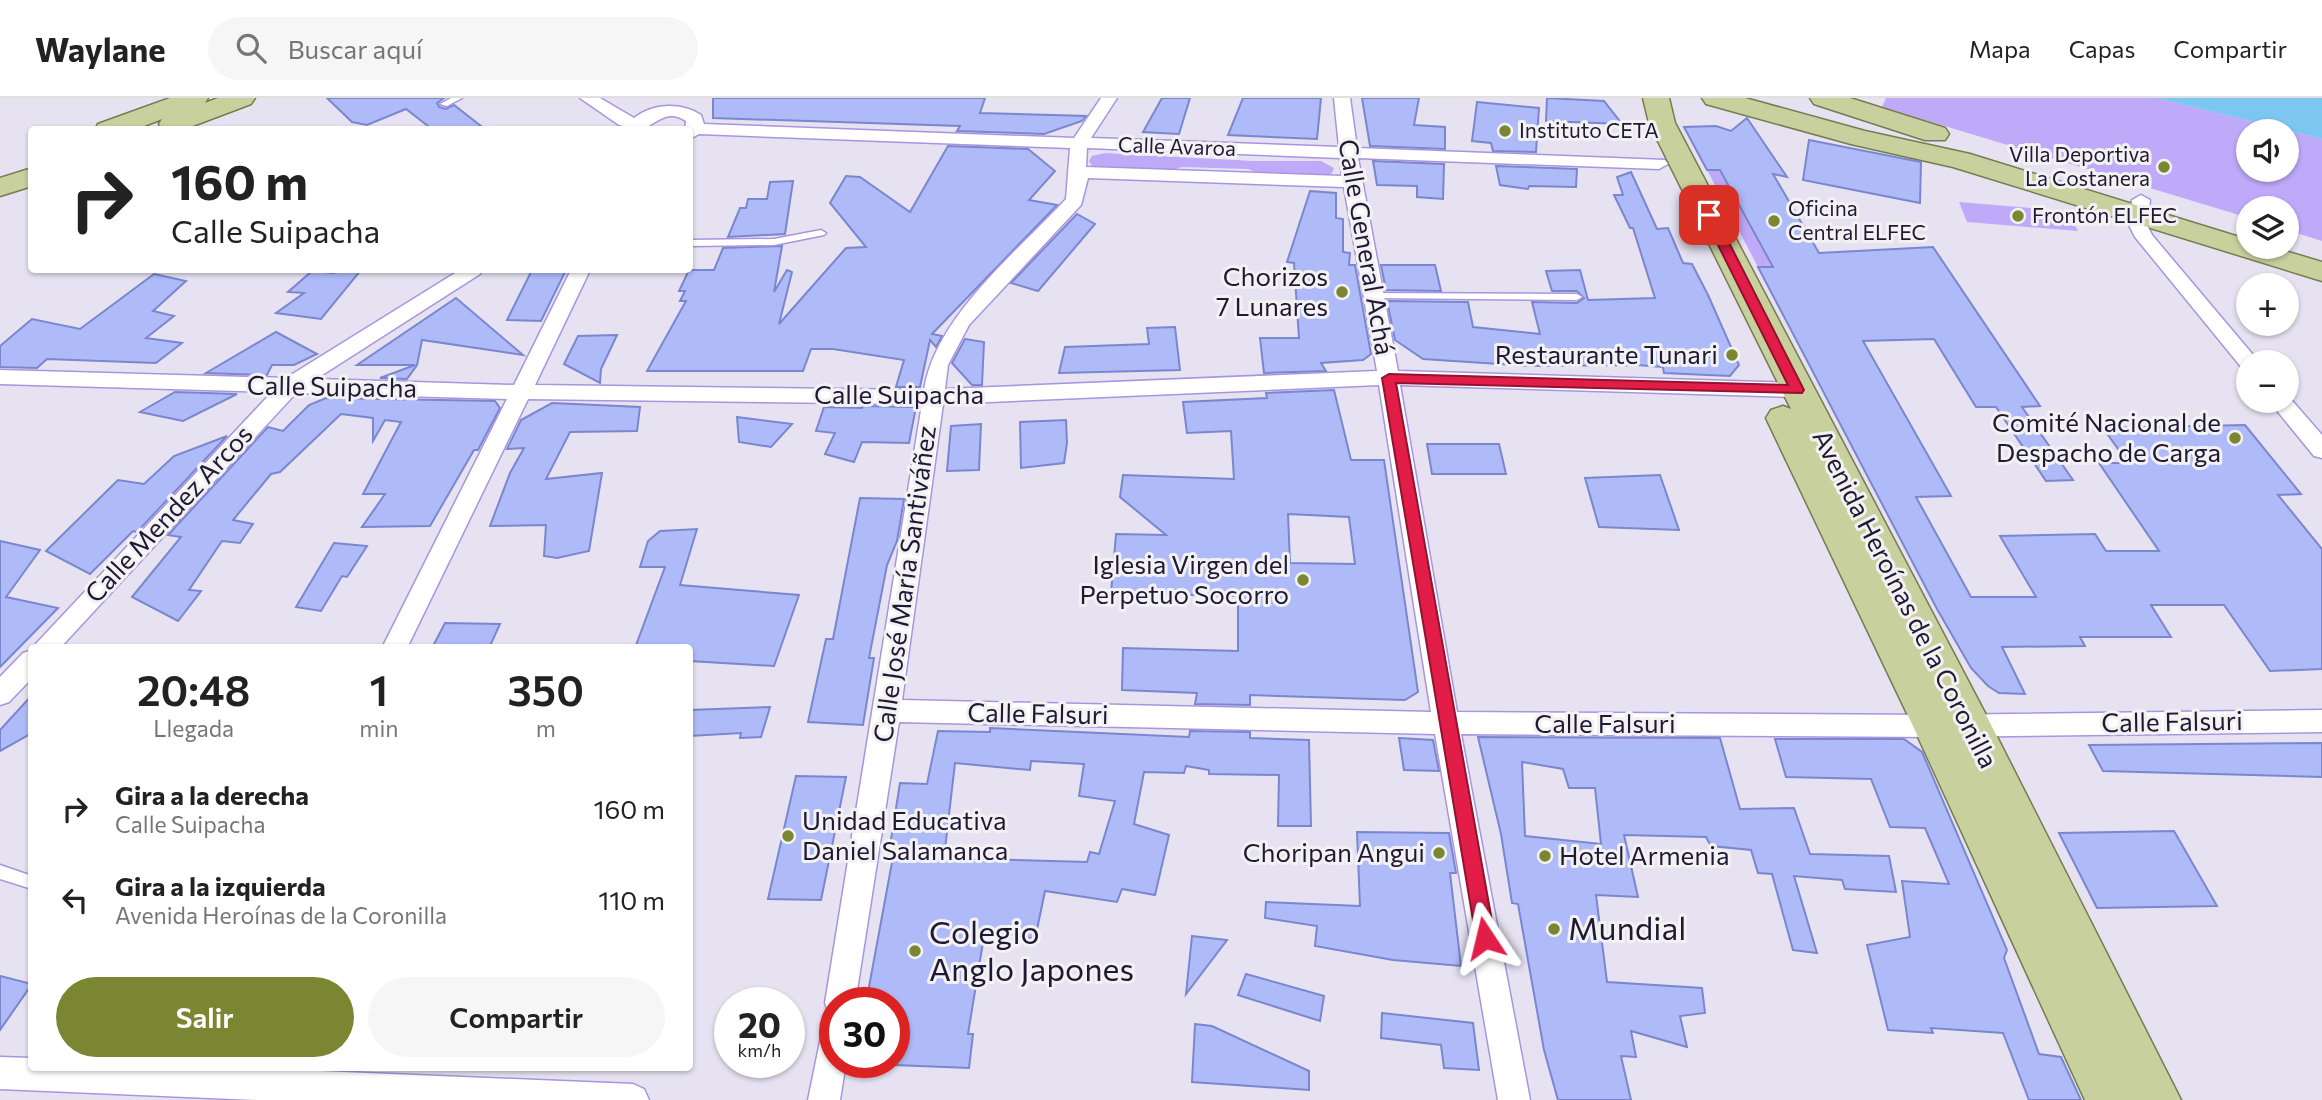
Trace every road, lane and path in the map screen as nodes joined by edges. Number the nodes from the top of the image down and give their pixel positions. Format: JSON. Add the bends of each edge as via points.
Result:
{"nodes":[{"id":1,"x":195,"y":98,"type":"edge"},
{"id":2,"x":242,"y":98,"type":"edge"},
{"id":3,"x":458,"y":98,"type":"edge"},
{"id":4,"x":588,"y":98,"type":"edge"},
{"id":5,"x":695,"y":98,"type":"edge"},
{"id":6,"x":1109,"y":98,"type":"edge"},
{"id":7,"x":1342,"y":98,"type":"edge"},
{"id":8,"x":1715,"y":98,"type":"edge"},
{"id":9,"x":1750,"y":98,"type":"edge"},
{"id":10,"x":1791,"y":98,"type":"edge"},
{"id":11,"x":1824,"y":98,"type":"edge"},
{"id":12,"x":444,"y":104,"type":"dead end"},
{"id":13,"x":1654,"y":104,"type":"edge"},
{"id":14,"x":683,"y":112,"type":"junction"},
{"id":15,"x":119,"y":126,"type":"edge"},
{"id":16,"x":167,"y":126,"type":"edge"},
{"id":17,"x":634,"y":126,"type":"edge"},
{"id":18,"x":638,"y":126,"type":"edge"},
{"id":19,"x":693,"y":128,"type":"edge"},
{"id":20,"x":693,"y":132,"type":"edge"},
{"id":21,"x":1081,"y":142,"type":"junction"},
{"id":22,"x":1348,"y":153,"type":"junction"},
{"id":23,"x":1988,"y":153,"type":"junction"},
{"id":24,"x":28,"y":159,"type":"edge"},
{"id":25,"x":1960,"y":160,"type":"junction"},
{"id":26,"x":1660,"y":164,"type":"junction"},
{"id":27,"x":0,"y":169,"type":"edge"},
{"id":28,"x":1079,"y":172,"type":"junction"},
{"id":29,"x":28,"y":177,"type":"edge"},
{"id":30,"x":1352,"y":183,"type":"junction"},
{"id":31,"x":0,"y":187,"type":"edge"},
{"id":32,"x":2140,"y":207,"type":"junction"},
{"id":33,"x":2236,"y":231,"type":"edge"},
{"id":34,"x":821,"y":233,"type":"dead end"},
{"id":35,"x":693,"y":243,"type":"edge"},
{"id":36,"x":2299,"y":249,"type":"edge"},
{"id":37,"x":2322,"y":256,"type":"edge"},
{"id":38,"x":2322,"y":272,"type":"edge"},
{"id":39,"x":468,"y":273,"type":"edge"},
{"id":40,"x":580,"y":273,"type":"edge"},
{"id":41,"x":1375,"y":296,"type":"junction"},
{"id":42,"x":1577,"y":297,"type":"dead end"},
{"id":43,"x":2238,"y":350,"type":"edge"},
{"id":44,"x":0,"y":377,"type":"edge"},
{"id":45,"x":1389,"y":378,"type":"junction"},
{"id":46,"x":291,"y":385,"type":"junction"},
{"id":47,"x":1783,"y":390,"type":"junction"},
{"id":48,"x":520,"y":393,"type":"junction"},
{"id":49,"x":933,"y":397,"type":"junction"},
{"id":50,"x":2290,"y":413,"type":"edge"},
{"id":51,"x":2322,"y":450,"type":"edge"},
{"id":52,"x":48,"y":644,"type":"edge"},
{"id":53,"x":396,"y":644,"type":"edge"},
{"id":54,"x":28,"y":664,"type":"edge"},
{"id":55,"x":0,"y":694,"type":"edge"},
{"id":56,"x":887,"y":711,"type":"junction"},
{"id":57,"x":2322,"y":721,"type":"edge"},
{"id":58,"x":1446,"y":723,"type":"junction"},
{"id":59,"x":1952,"y":725,"type":"junction"},
{"id":60,"x":0,"y":872,"type":"edge"},
{"id":61,"x":28,"y":882,"type":"edge"},
{"id":62,"x":843,"y":987,"type":"edge"},
{"id":63,"x":0,"y":1073,"type":"edge"},
{"id":64,"x":828,"y":1078,"type":"edge"},
{"id":65,"x":180,"y":1083,"type":"edge"},
{"id":66,"x":633,"y":1100,"type":"edge"},
{"id":67,"x":824,"y":1100,"type":"edge"},
{"id":68,"x":1514,"y":1100,"type":"edge"},
{"id":69,"x":2111,"y":1100,"type":"edge"},
{"id":70,"x":2156,"y":1100,"type":"edge"}],
"edges":[{"from":1,"to":15,"type":"main road"},
{"from":2,"to":16,"type":"main road"},
{"from":3,"to":12,"type":"lane"},
{"from":4,"to":17,"type":"street"},
{"from":5,"to":14,"type":"street"},
{"from":6,"to":21,"type":"street","name":"Calle José María Santiváñez"},
{"from":7,"to":22,"type":"street","name":"Calle General Achá"},
{"from":8,"to":25,"type":"main road"},
{"from":9,"to":25,"type":"main road"},
{"from":10,"to":23,"type":"main road"},
{"from":11,"to":23,"type":"main road"},
{"from":13,"to":26,"type":"main road","name":"Avenida Heroínas de la Coronilla"},
{"from":13,"to":47,"type":"main road","name":"Avenida Heroínas de la Coronilla"},
{"from":14,"to":18,"type":"street","via":[[657,113]]},
{"from":14,"to":19,"type":"street","via":[[695,119]]},
{"from":20,"to":21,"type":"street","name":"Calle Avaroa"},
{"from":21,"to":22,"type":"street","name":"Calle Avaroa"},
{"from":21,"to":28,"type":"street","name":"Calle José María Santiváñez"},
{"from":22,"to":26,"type":"street","name":"Calle Avaroa"},
{"from":22,"to":30,"type":"street","name":"Calle General Achá"},
{"from":23,"to":32,"type":"main road"},
{"from":24,"to":27,"type":"main road"},
{"from":25,"to":32,"type":"main road"},
{"from":26,"to":47,"type":"main road","name":"Avenida Heroínas de la Coronilla"},
{"from":28,"to":30,"type":"street","name":"Calle Avaroa"},
{"from":28,"to":49,"type":"street","name":"Calle José María Santiváñez","via":[[1075,201],[961,322],[938,365]]},
{"from":29,"to":31,"type":"main road"},
{"from":30,"to":41,"type":"street","name":"Calle General Achá"},
{"from":32,"to":33,"type":"main road"},
{"from":32,"to":38,"type":"main road"},
{"from":32,"to":43,"type":"street","via":[[2138,225],[2156,253]]},
{"from":34,"to":35,"type":"lane","via":[[774,242]]},
{"from":36,"to":37,"type":"main road"},
{"from":39,"to":46,"type":"street","name":"Calle Mendez Arcos"},
{"from":40,"to":48,"type":"street"},
{"from":41,"to":42,"type":"lane"},
{"from":41,"to":45,"type":"street","name":"Calle General Achá"},
{"from":44,"to":46,"type":"street","name":"Calle Suipacha"},
{"from":45,"to":47,"type":"street","name":"Calle Suipacha"},
{"from":45,"to":49,"type":"street","name":"Calle Suipacha"},
{"from":45,"to":58,"type":"street","name":"Calle General Achá"},
{"from":46,"to":48,"type":"street","name":"Calle Suipacha"},
{"from":46,"to":52,"type":"street","name":"Calle Mendez Arcos"},
{"from":47,"to":59,"type":"main road","name":"Avenida Heroínas de la Coronilla"},
{"from":48,"to":49,"type":"street","name":"Calle Suipacha"},
{"from":48,"to":53,"type":"street"},
{"from":49,"to":56,"type":"street","name":"Calle José María Santiváñez"},
{"from":50,"to":51,"type":"street"},
{"from":54,"to":55,"type":"street"},
{"from":56,"to":58,"type":"street","name":"Calle Falsuri"},
{"from":56,"to":62,"type":"street","name":"Calle José María Santiváñez"},
{"from":57,"to":59,"type":"street","name":"Calle Falsuri"},
{"from":58,"to":59,"type":"street","name":"Calle Falsuri"},
{"from":58,"to":68,"type":"street","name":"Calle General Achá"},
{"from":59,"to":69,"type":"main road","name":"Avenida Heroínas de la Coronilla"},
{"from":59,"to":70,"type":"main road","name":"Avenida Heroínas de la Coronilla"},
{"from":60,"to":61,"type":"lane"},
{"from":63,"to":65,"type":"street"},
{"from":64,"to":67,"type":"street"},
{"from":65,"to":66,"type":"street"}]}
